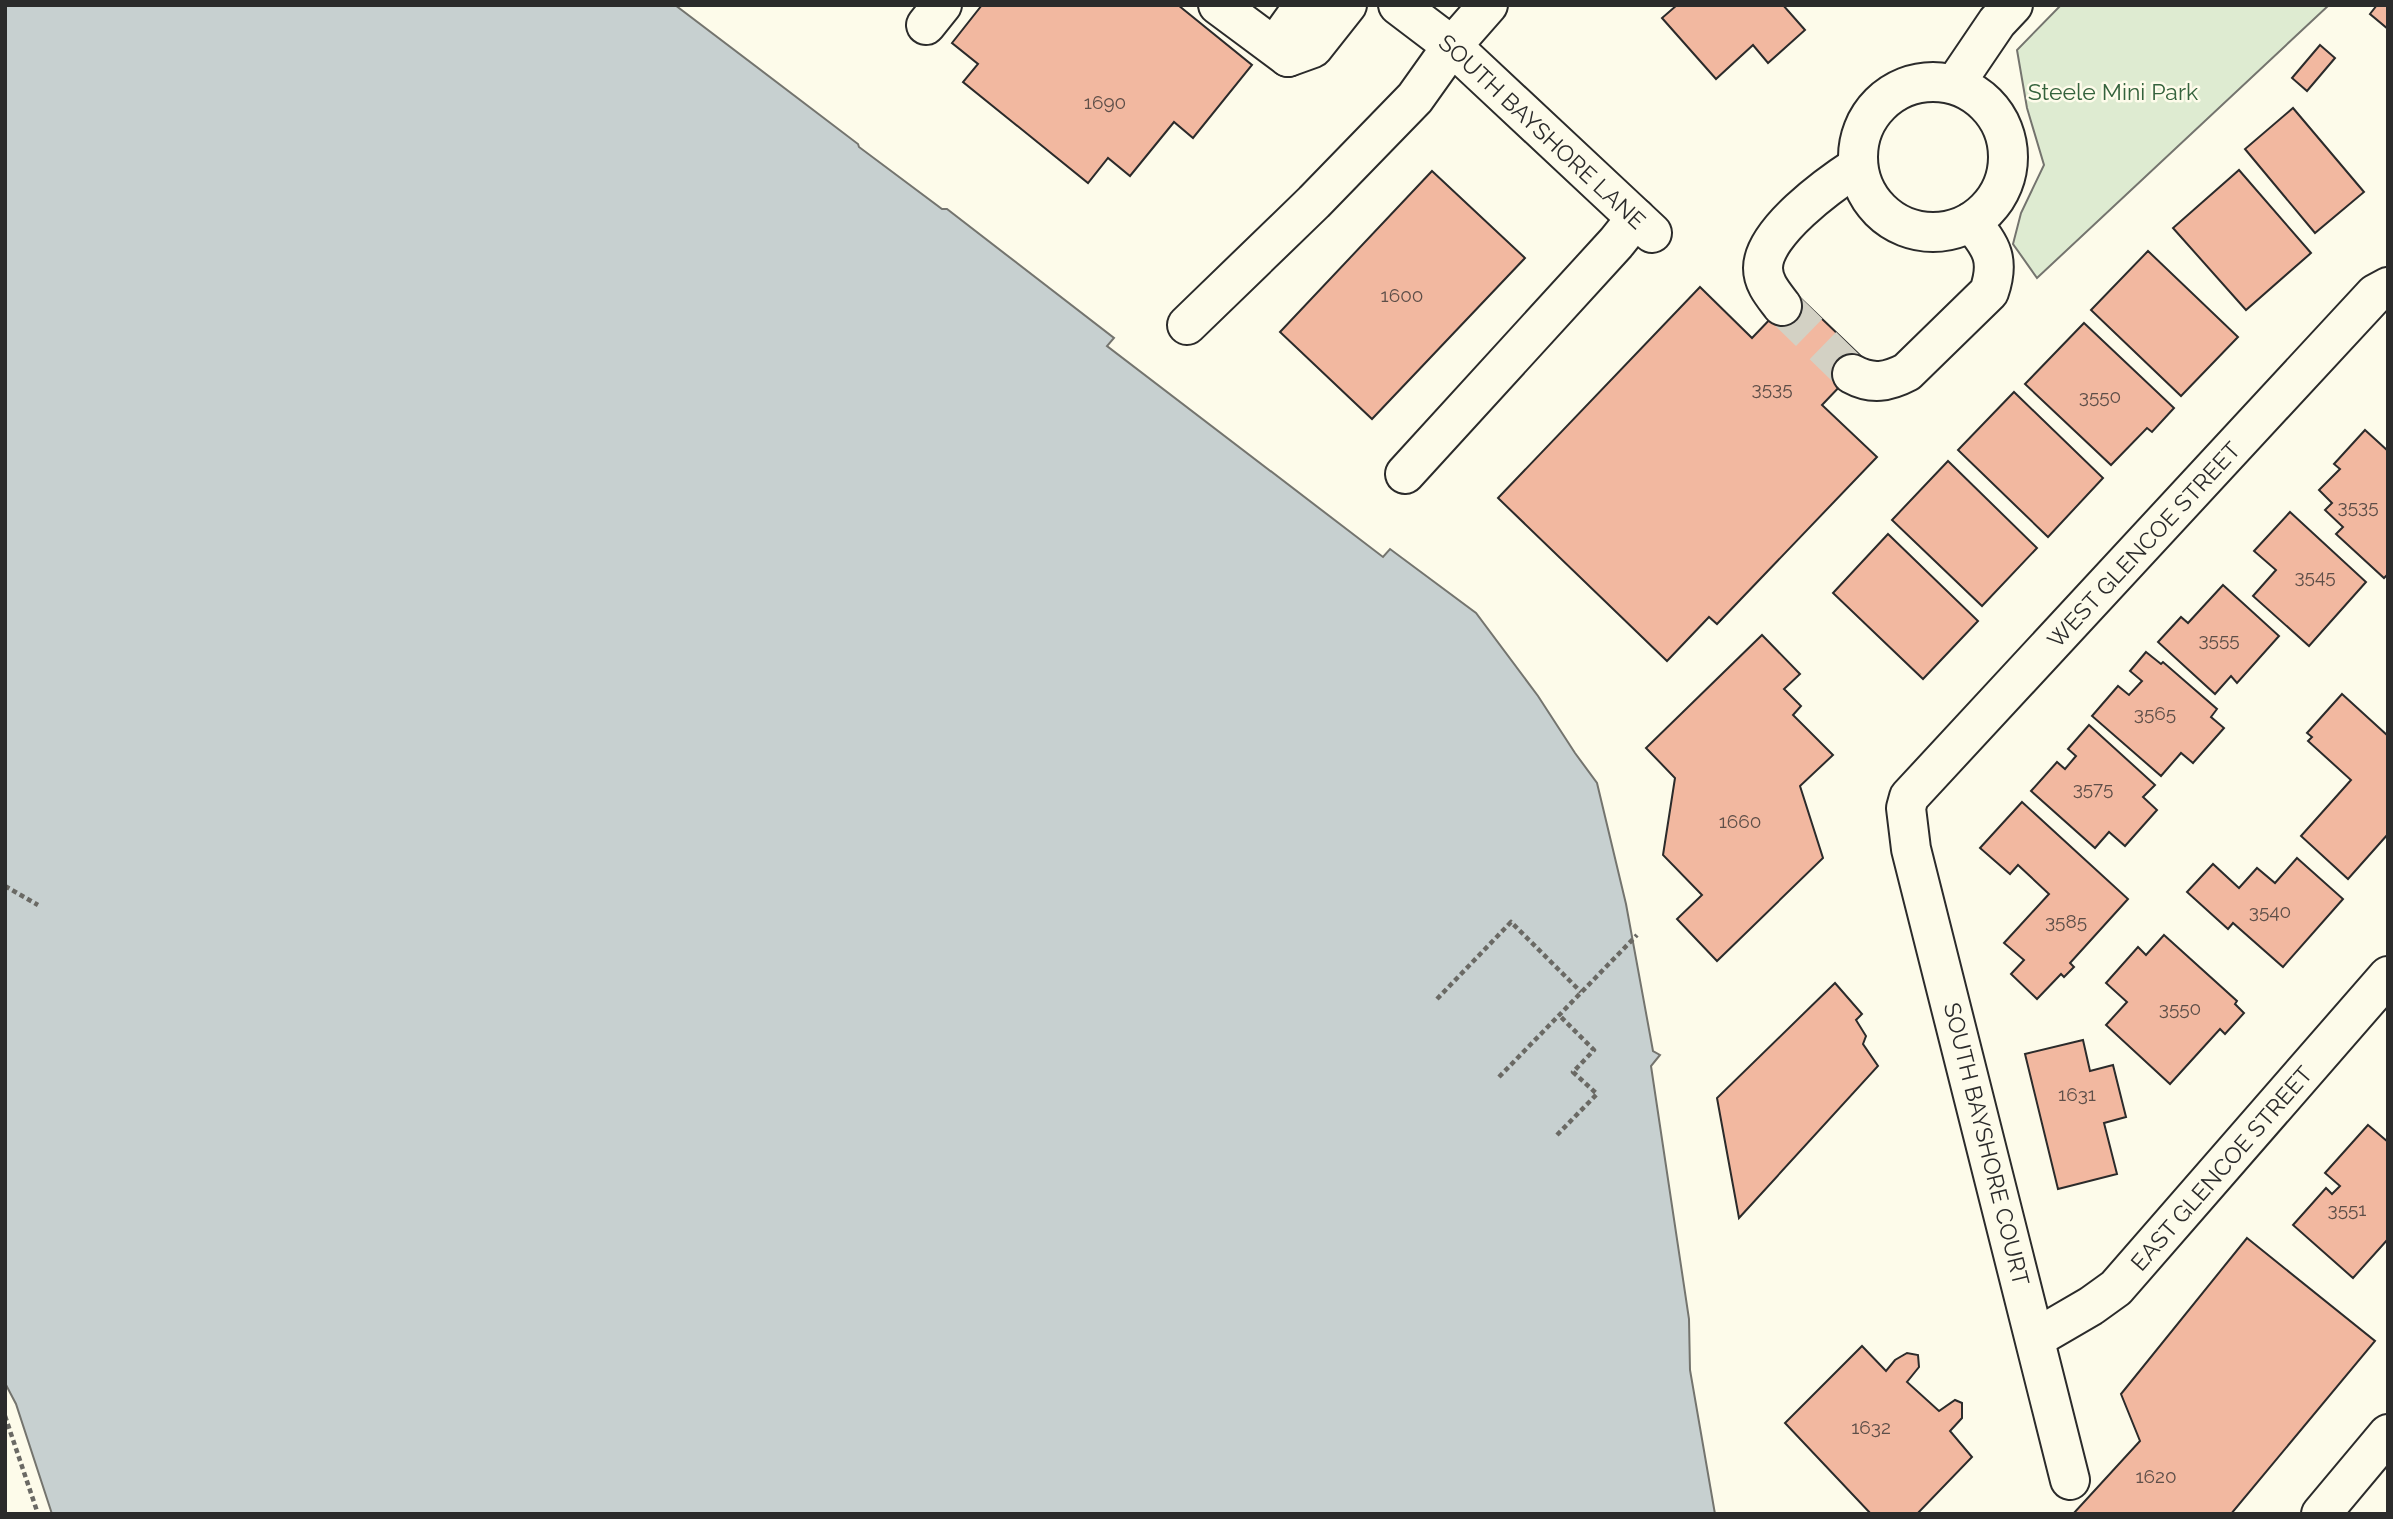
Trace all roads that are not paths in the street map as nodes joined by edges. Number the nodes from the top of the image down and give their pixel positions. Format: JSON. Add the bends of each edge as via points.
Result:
{"nodes":[{"id":1,"x":1218,"y":5,"type":"edge"},
{"id":2,"x":1304,"y":5,"type":"edge"},
{"id":3,"x":1347,"y":5,"type":"edge"},
{"id":4,"x":1398,"y":5,"type":"edge"},
{"id":5,"x":1488,"y":5,"type":"edge"},
{"id":6,"x":2013,"y":5,"type":"edge"},
{"id":7,"x":1452,"y":46,"type":"junction"},
{"id":8,"x":1288,"y":57,"type":"junction"},
{"id":9,"x":1955,"y":84,"type":"junction"},
{"id":10,"x":1858,"y":166,"type":"junction"},
{"id":11,"x":1971,"y":222,"type":"junction"},
{"id":12,"x":2388,"y":287,"type":"edge"},
{"id":13,"x":1782,"y":306,"type":"tunnel mouth"},
{"id":14,"x":1186,"y":325,"type":"dead end"},
{"id":15,"x":1852,"y":374,"type":"tunnel mouth"},
{"id":16,"x":1405,"y":474,"type":"dead end"},
{"id":17,"x":1906,"y":808,"type":"joint"},
{"id":18,"x":2388,"y":976,"type":"edge"},
{"id":19,"x":2036,"y":1338,"type":"junction"},
{"id":20,"x":2388,"y":1434,"type":"edge"},
{"id":21,"x":2070,"y":1480,"type":"dead end"},
{"id":22,"x":2321,"y":1514,"type":"edge"}],
"edges":[{"from":1,"to":8,"type":"street"},
{"from":2,"to":8,"type":"street","via":[[1286,30]]},
{"from":3,"to":8,"type":"street","via":[[1313,48]]},
{"from":4,"to":7,"type":"street","name":"SOUTH BAYSHORE LANE"},
{"from":5,"to":7,"type":"street"},
{"from":6,"to":9,"type":"street"},
{"from":7,"to":14,"type":"street","via":[[1415,98]]},
{"from":7,"to":16,"type":"street","name":"SOUTH BAYSHORE LANE","via":[[1644,226],[1616,243]]},
{"from":9,"to":10,"type":"street","via":[[1934,81],[1893,92],[1865,124]]},
{"from":9,"to":11,"type":"street","via":[[1988,104],[2006,138],[2006,177],[1987,210]]},
{"from":10,"to":11,"type":"street","via":[[1872,200],[1900,225],[1936,232]]},
{"from":10,"to":13,"type":"street","via":[[1826,187],[1774,238],[1766,252],[1763,269],[1768,288]]},
{"from":11,"to":15,"type":"street","via":[[1989,243],[1993,257],[1995,275],[1989,292],[1907,372],[1876,382]]},
{"from":12,"to":17,"type":"street","name":"WEST GLENCOE STREET","via":[[2375,294],[1916,788]]},
{"from":17,"to":19,"type":"street","name":"SOUTH BAYSHORE COURT","via":[[1911,849]]},
{"from":18,"to":19,"type":"street","name":"EAST GLENCOE STREET","via":[[2116,1288]]},
{"from":19,"to":21,"type":"street","name":"SOUTH BAYSHORE COURT"},
{"from":20,"to":22,"type":"street"}]}
